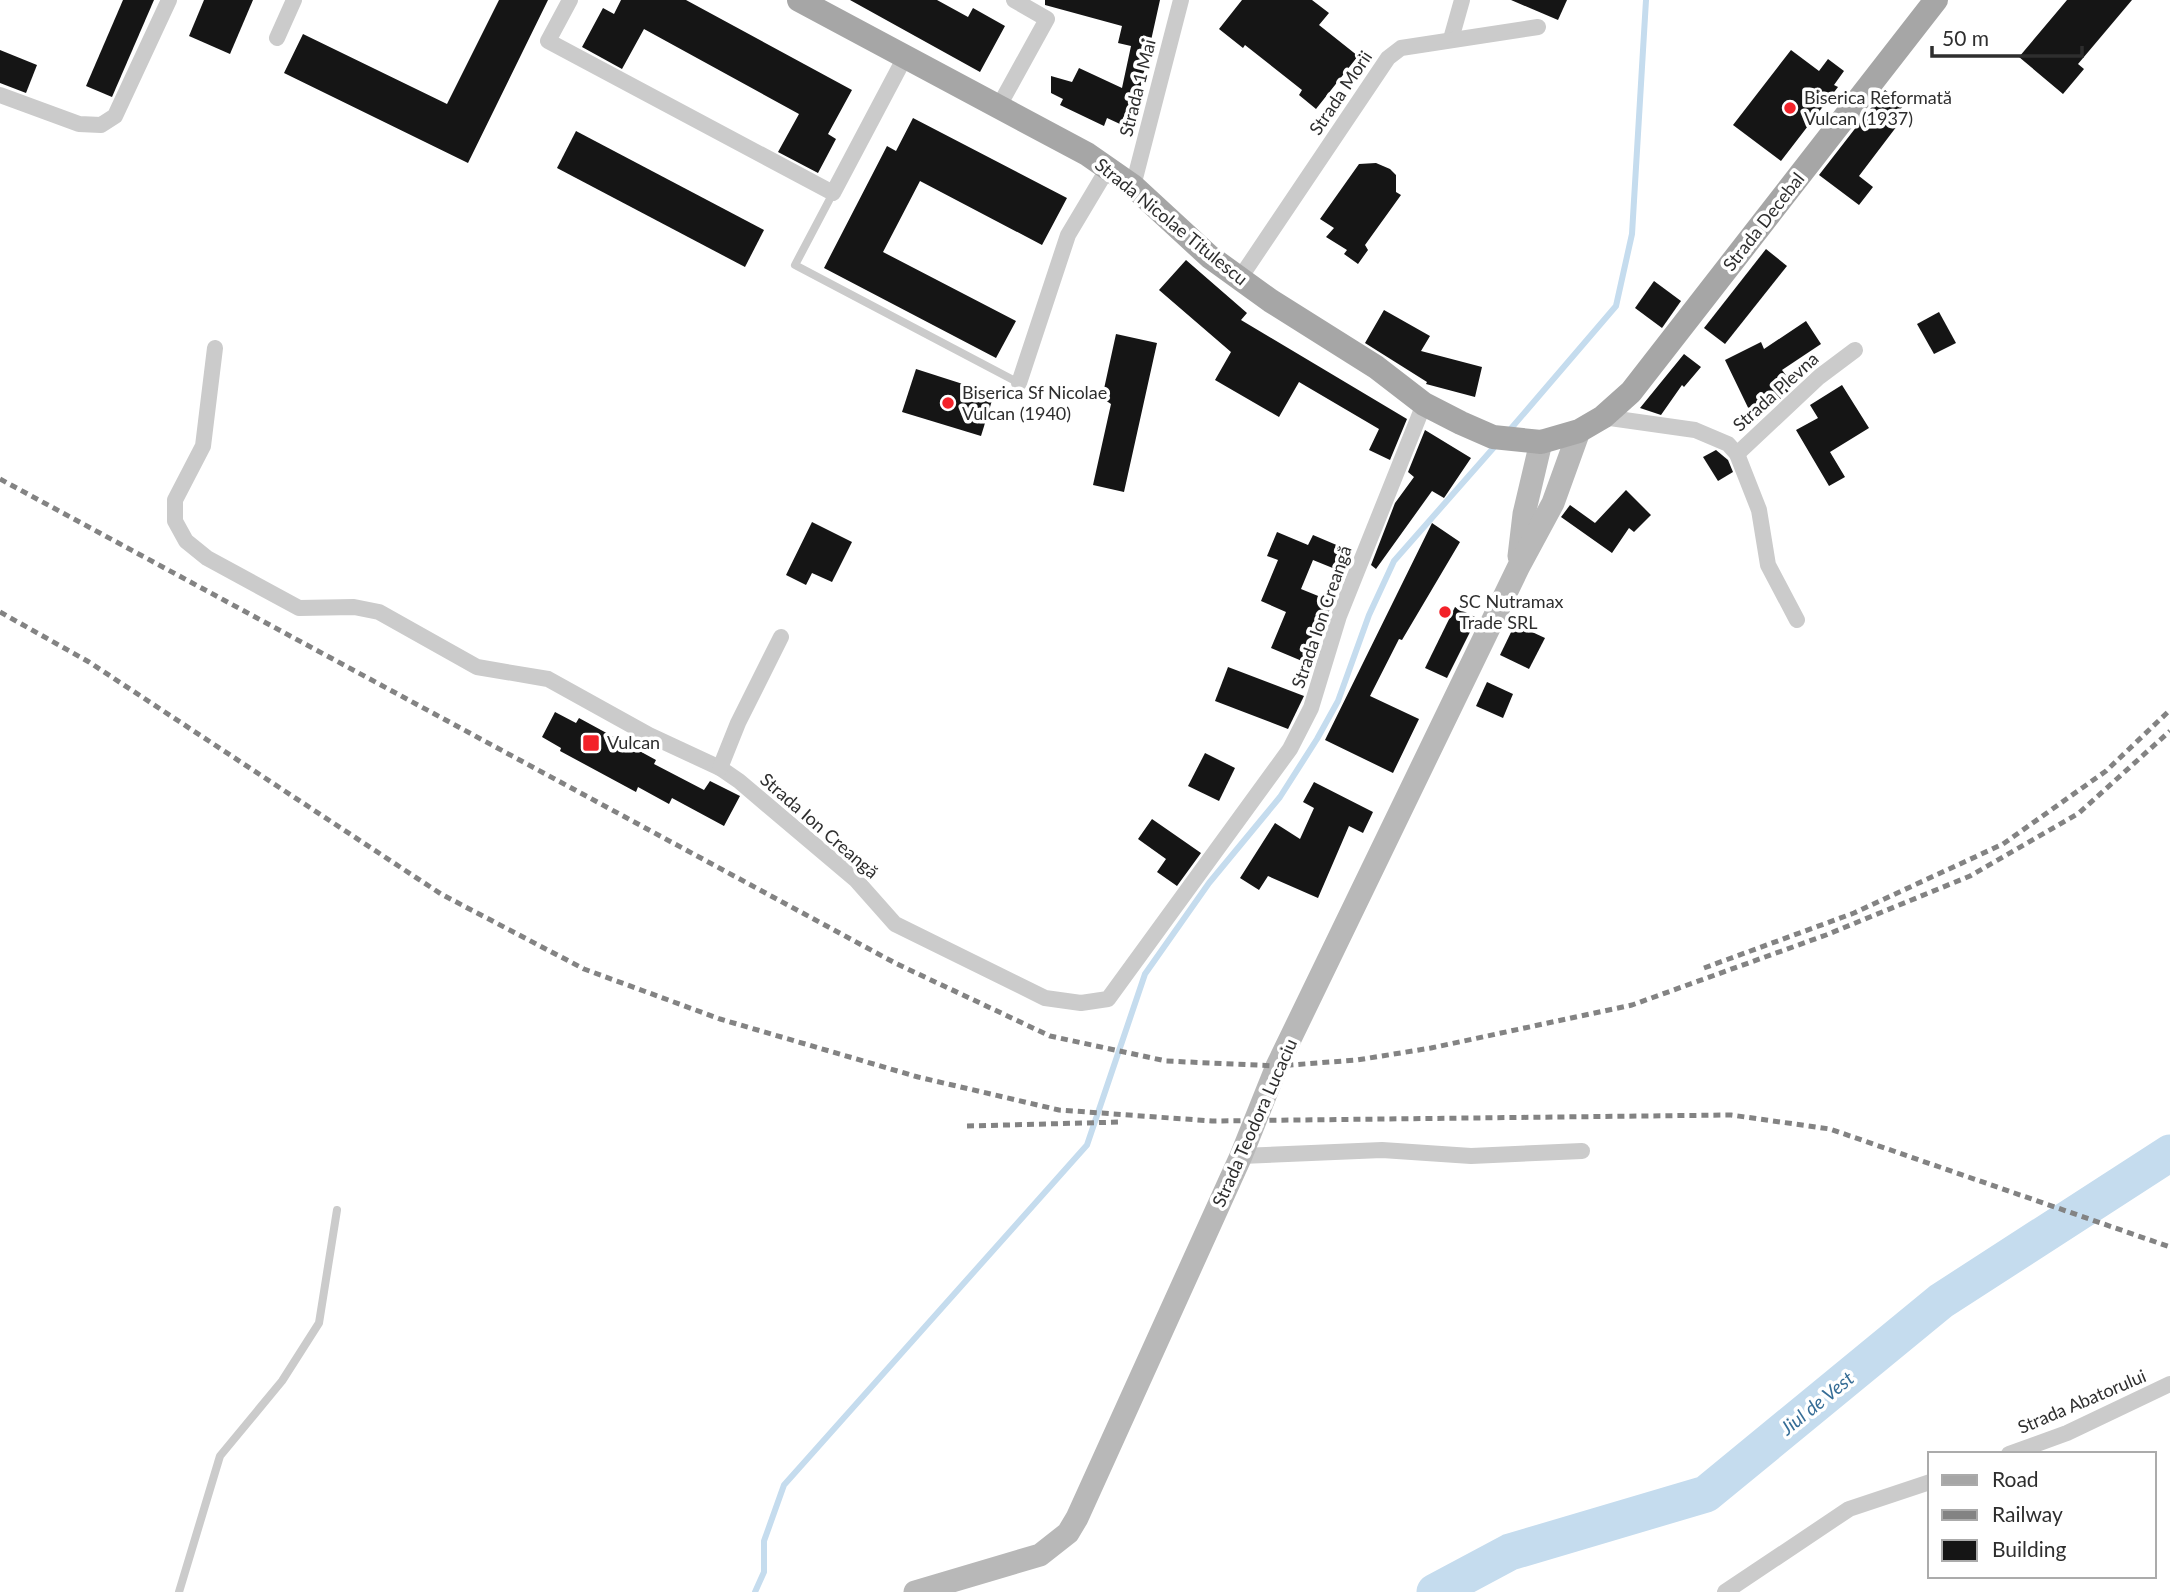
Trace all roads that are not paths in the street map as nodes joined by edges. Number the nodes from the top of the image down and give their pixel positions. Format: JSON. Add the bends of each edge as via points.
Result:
{"nodes":[{"id":1,"x":169,"y":0,"type":"edge"},
{"id":2,"x":294,"y":0,"type":"edge"},
{"id":3,"x":570,"y":0,"type":"edge"},
{"id":4,"x":799,"y":0,"type":"edge"},
{"id":5,"x":1014,"y":0,"type":"edge"},
{"id":6,"x":1181,"y":0,"type":"edge"},
{"id":7,"x":1462,"y":0,"type":"edge"},
{"id":8,"x":1932,"y":1,"type":"edge"},
{"id":9,"x":1538,"y":27,"type":"dead end"},
{"id":10,"x":276,"y":38,"type":"dead end"},
{"id":11,"x":1451,"y":39,"type":"junction"},
{"id":12,"x":905,"y":57,"type":"junction"},
{"id":13,"x":0,"y":95,"type":"edge"},
{"id":14,"x":999,"y":106,"type":"junction"},
{"id":15,"x":1108,"y":168,"type":"junction"},
{"id":16,"x":1133,"y":186,"type":"junction"},
{"id":17,"x":833,"y":193,"type":"junction"},
{"id":18,"x":1240,"y":278,"type":"junction"},
{"id":19,"x":215,"y":348,"type":"dead end"},
{"id":20,"x":1855,"y":350,"type":"dead end"},
{"id":21,"x":1019,"y":383,"type":"joint"},
{"id":22,"x":1424,"y":404,"type":"junction"},
{"id":23,"x":1603,"y":417,"type":"junction"},
{"id":24,"x":1579,"y":431,"type":"junction"},
{"id":25,"x":1541,"y":442,"type":"junction"},
{"id":26,"x":1737,"y":454,"type":"junction"},
{"id":27,"x":1519,"y":566,"type":"junction"},
{"id":28,"x":1797,"y":620,"type":"dead end"},
{"id":29,"x":781,"y":637,"type":"dead end"},
{"id":30,"x":720,"y":768,"type":"junction"},
{"id":31,"x":1582,"y":1150,"type":"dead end"},
{"id":32,"x":1241,"y":1156,"type":"junction"},
{"id":33,"x":337,"y":1210,"type":"dead end"},
{"id":34,"x":2170,"y":1384,"type":"edge"},
{"id":35,"x":2014,"y":1452,"type":"edge"},
{"id":36,"x":1928,"y":1483,"type":"edge"},
{"id":37,"x":179,"y":1592,"type":"edge"},
{"id":38,"x":915,"y":1592,"type":"edge"},
{"id":39,"x":1725,"y":1592,"type":"edge"}],
"edges":[{"from":1,"to":13,"type":"street","via":[[115,116],[101,125],[79,124]]},
{"from":2,"to":10,"type":"street"},
{"from":3,"to":17,"type":"street","via":[[548,41]]},
{"from":4,"to":12,"type":"main road","name":"Strada Nicolae Titulescu"},
{"from":5,"to":14,"type":"street","via":[[1047,19]]},
{"from":6,"to":16,"type":"street","name":"Strada 1 Mai"},
{"from":7,"to":11,"type":"street"},
{"from":8,"to":23,"type":"main road","name":"Strada Decebal","via":[[1647,374]]},
{"from":9,"to":11,"type":"street","name":"Strada Morii"},
{"from":11,"to":18,"type":"street","name":"Strada Morii","via":[[1401,48],[1388,58]]},
{"from":12,"to":14,"type":"main road","name":"Strada Nicolae Titulescu"},
{"from":12,"to":17,"type":"street"},
{"from":14,"to":15,"type":"main road","name":"Strada Nicolae Titulescu"},
{"from":15,"to":16,"type":"main road","name":"Strada Nicolae Titulescu"},
{"from":15,"to":21,"type":"street","via":[[1068,235]]},
{"from":16,"to":18,"type":"main road","name":"Strada Nicolae Titulescu","via":[[1210,257]]},
{"from":17,"to":21,"type":"lane","via":[[795,265]]},
{"from":18,"to":22,"type":"main road","name":"Strada Nicolae Titulescu"},
{"from":19,"to":30,"type":"street","name":"Strada Ion Creangă","via":[[203,446],[175,500],[175,522],[186,541],[207,558],[299,608],[354,607],[379,612],[477,667],[548,679]]},
{"from":20,"to":26,"type":"street","name":"Strada Plevna","via":[[1819,377]]},
{"from":22,"to":25,"type":"main road","name":"Strada Nicolae Titulescu","via":[[1501,439]]},
{"from":22,"to":30,"type":"street","name":"Strada Ion Creangă","via":[[1339,616],[1311,708],[1290,749],[1108,999],[1082,1003],[1045,998],[895,924],[856,880]]},
{"from":23,"to":24,"type":"main road","name":"Strada Decebal"},
{"from":23,"to":26,"type":"street","name":"Strada Plevna","via":[[1695,429],[1728,444]]},
{"from":24,"to":25,"type":"main road","name":"Strada Nicolae Titulescu"},
{"from":24,"to":27,"type":"main road","name":"Strada Teodora Lucaciu","via":[[1553,503]]},
{"from":25,"to":27,"type":"main road","name":"Strada Teodora Lucaciu","via":[[1524,514]]},
{"from":26,"to":28,"type":"street","via":[[1759,510],[1768,565]]},
{"from":27,"to":32,"type":"main road","name":"Strada Teodora Lucaciu","via":[[1278,1066]]},
{"from":29,"to":30,"type":"street"},
{"from":31,"to":32,"type":"street","via":[[1471,1156],[1382,1150]]},
{"from":32,"to":38,"type":"main road","name":"Strada Teodora Lucaciu","via":[[1068,1533],[1040,1555]]},
{"from":33,"to":37,"type":"lane","via":[[319,1323],[282,1381],[220,1456]]},
{"from":34,"to":35,"type":"street","name":"Strada Abatorului","via":[[2067,1433]]},
{"from":36,"to":39,"type":"street","via":[[1849,1509]]}]}
